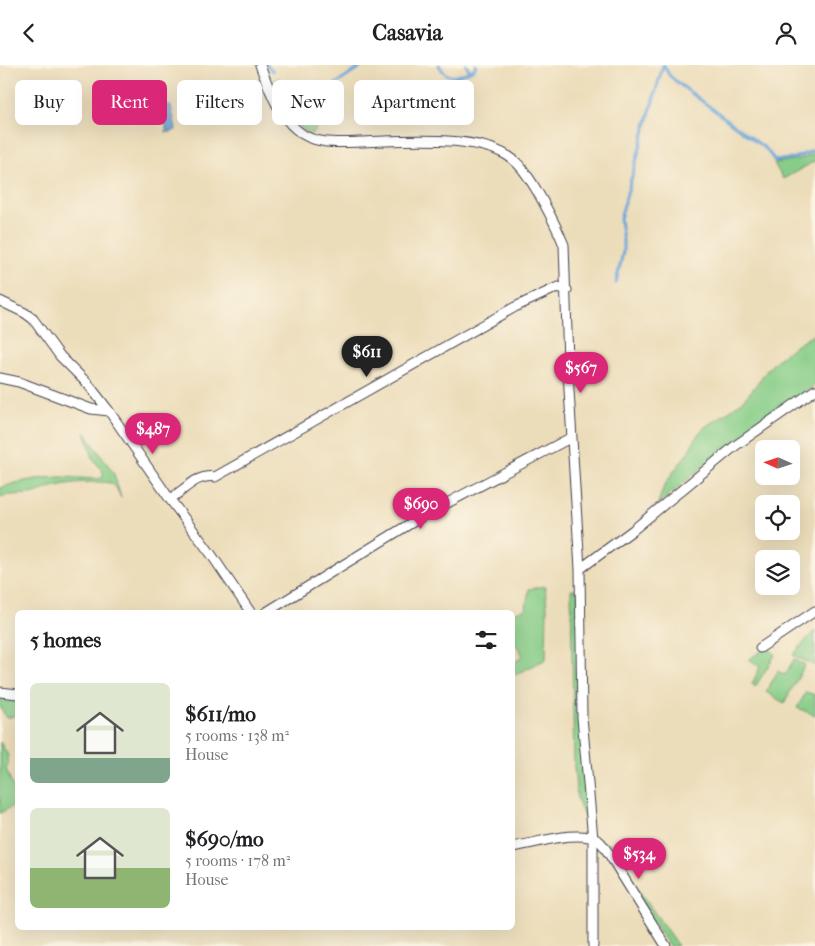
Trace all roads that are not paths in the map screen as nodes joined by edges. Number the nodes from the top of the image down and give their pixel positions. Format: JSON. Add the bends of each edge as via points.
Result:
{"nodes":[{"id":1,"x":260,"y":65,"type":"edge"},
{"id":2,"x":567,"y":290,"type":"junction"},
{"id":3,"x":0,"y":301,"type":"edge"},
{"id":4,"x":0,"y":378,"type":"edge"},
{"id":5,"x":815,"y":390,"type":"edge"},
{"id":6,"x":109,"y":411,"type":"junction"},
{"id":7,"x":572,"y":437,"type":"junction"},
{"id":8,"x":169,"y":498,"type":"junction"},
{"id":9,"x":580,"y":569,"type":"junction"},
{"id":10,"x":249,"y":610,"type":"edge"},
{"id":11,"x":270,"y":610,"type":"edge"},
{"id":12,"x":815,"y":611,"type":"edge"},
{"id":13,"x":760,"y":648,"type":"dead end"},
{"id":14,"x":0,"y":692,"type":"edge"},
{"id":15,"x":15,"y":694,"type":"edge"},
{"id":16,"x":593,"y":839,"type":"junction"},
{"id":17,"x":515,"y":846,"type":"edge"},
{"id":18,"x":593,"y":946,"type":"edge"},
{"id":19,"x":666,"y":946,"type":"edge"}],
"edges":[{"from":1,"to":2,"type":"street","via":[[281,112],[299,132],[311,139],[340,143],[465,143],[496,149],[518,163],[559,232],[564,245]]},
{"from":2,"to":7,"type":"street"},
{"from":2,"to":8,"type":"street","via":[[558,287],[515,307],[215,477],[200,477]]},
{"from":3,"to":6,"type":"street","via":[[34,319],[60,356]]},
{"from":4,"to":6,"type":"street","via":[[20,382],[91,409]]},
{"from":5,"to":9,"type":"street","via":[[735,446]]},
{"from":6,"to":8,"type":"street"},
{"from":7,"to":9,"type":"street"},
{"from":7,"to":11,"type":"street","via":[[421,517]]},
{"from":8,"to":10,"type":"street"},
{"from":9,"to":16,"type":"street","via":[[582,717]]},
{"from":12,"to":13,"type":"street"},
{"from":14,"to":15,"type":"street"},
{"from":16,"to":17,"type":"street","via":[[572,835]]},
{"from":16,"to":18,"type":"street"},
{"from":16,"to":19,"type":"street","via":[[609,853]]}]}
